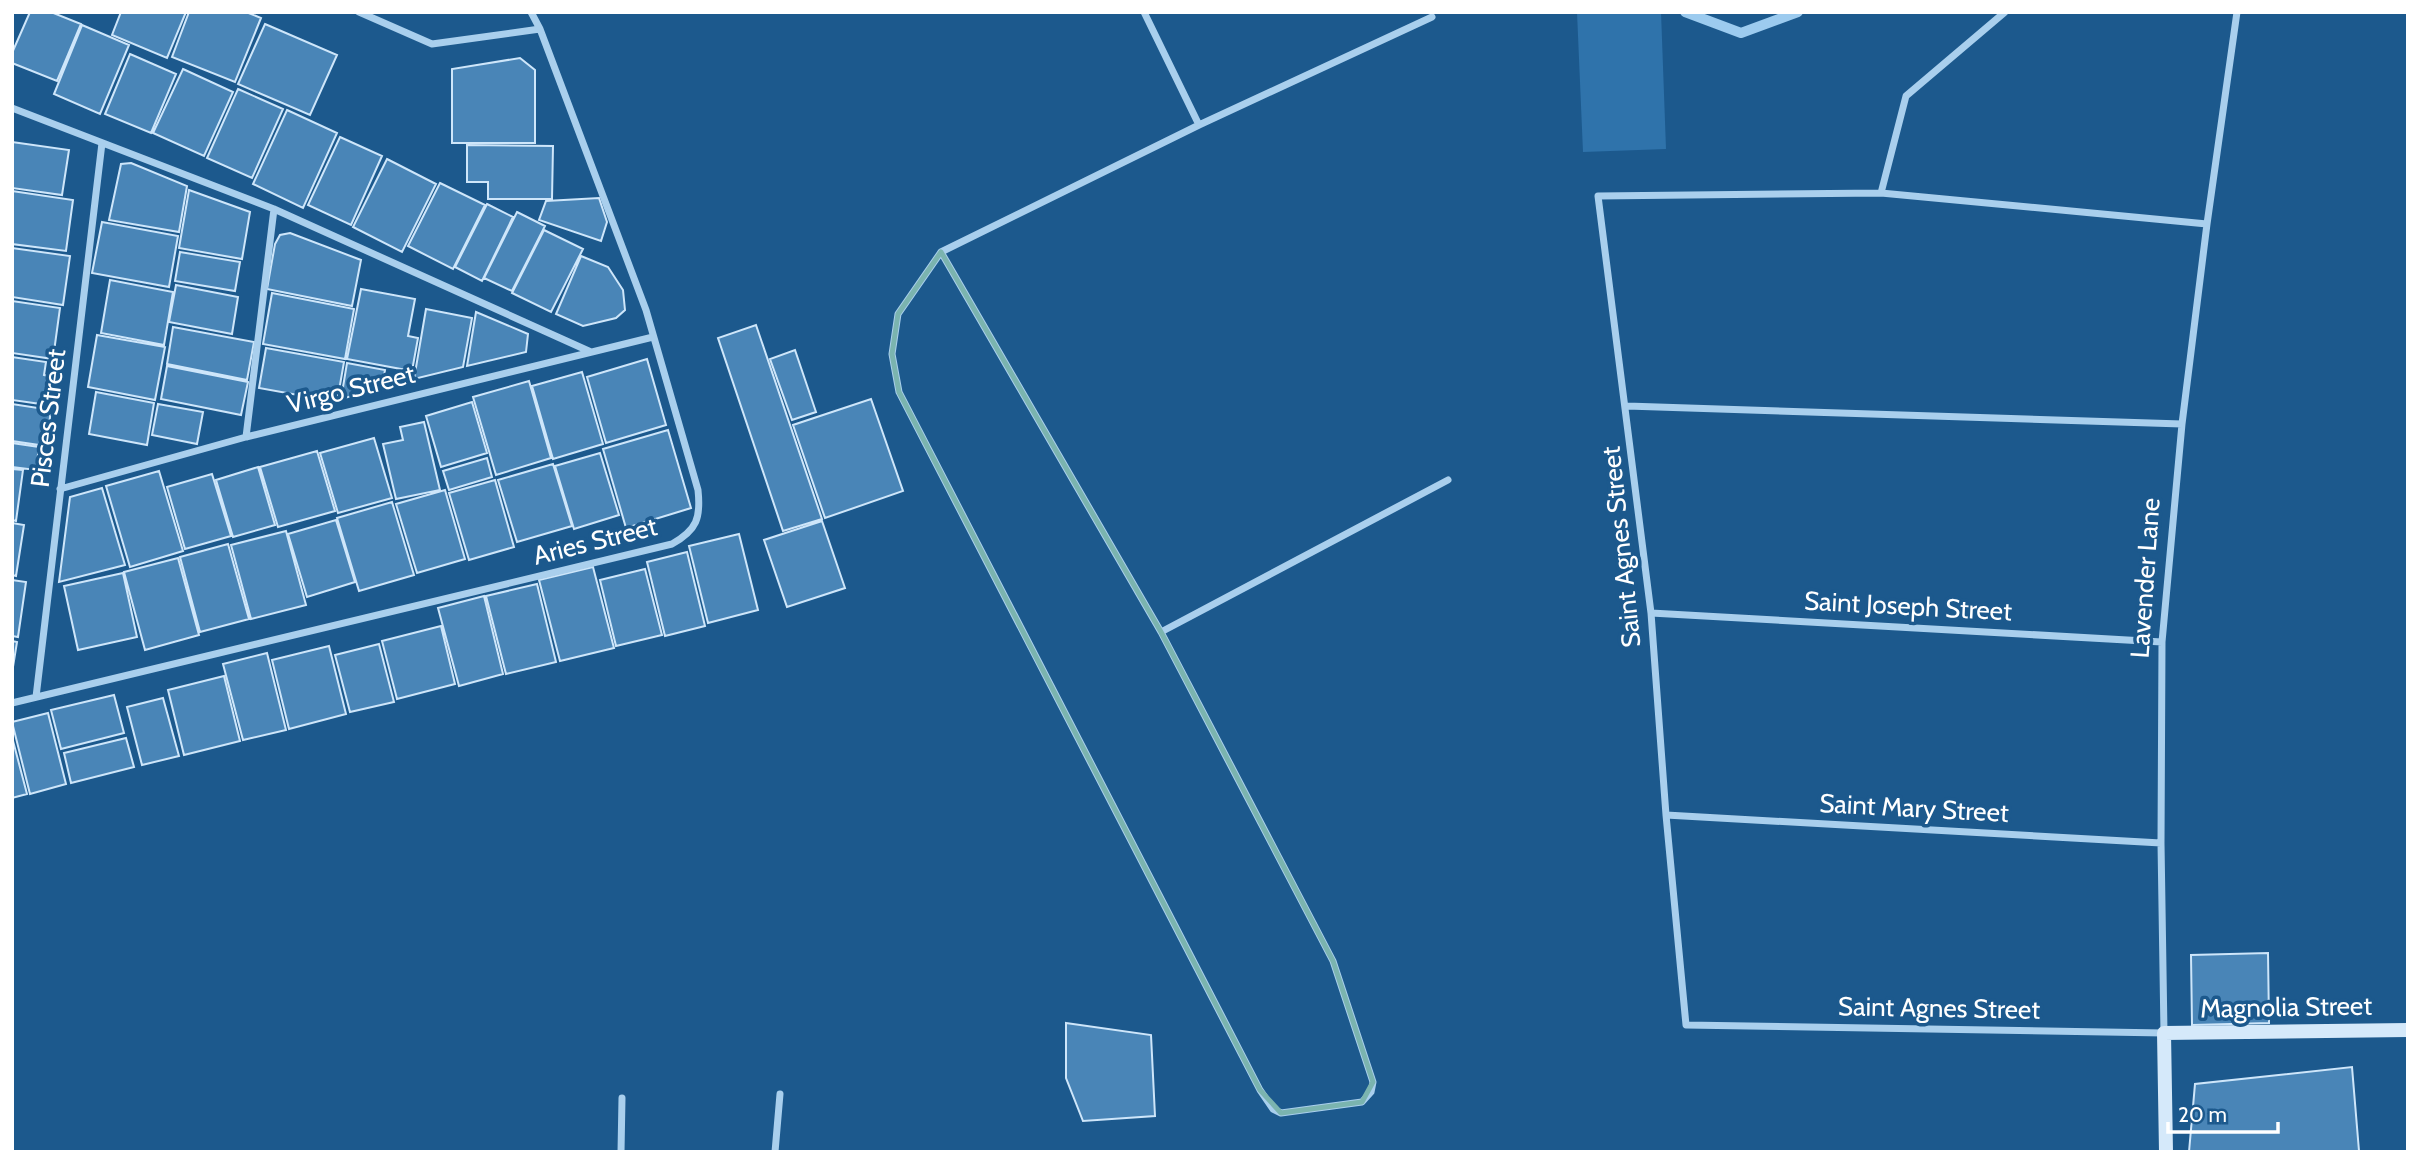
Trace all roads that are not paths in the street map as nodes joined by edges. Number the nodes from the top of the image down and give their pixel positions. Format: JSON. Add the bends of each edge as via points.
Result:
{"nodes":[{"id":1,"x":359,"y":12,"type":"edge"},
{"id":2,"x":531,"y":12,"type":"edge"},
{"id":3,"x":1144,"y":12,"type":"edge"},
{"id":4,"x":2005,"y":12,"type":"edge"},
{"id":5,"x":2237,"y":12,"type":"edge"},
{"id":6,"x":1432,"y":17,"type":"dead end"},
{"id":7,"x":540,"y":29,"type":"junction"},
{"id":8,"x":12,"y":108,"type":"edge"},
{"id":9,"x":1199,"y":125,"type":"junction"},
{"id":10,"x":102,"y":143,"type":"junction"},
{"id":11,"x":1881,"y":193,"type":"junction"},
{"id":12,"x":274,"y":209,"type":"junction"},
{"id":13,"x":2207,"y":224,"type":"junction"},
{"id":14,"x":942,"y":252,"type":"junction"},
{"id":15,"x":653,"y":337,"type":"junction"},
{"id":16,"x":591,"y":352,"type":"junction"},
{"id":17,"x":1627,"y":406,"type":"junction"},
{"id":18,"x":2182,"y":424,"type":"junction"},
{"id":19,"x":246,"y":437,"type":"junction"},
{"id":20,"x":1448,"y":480,"type":"dead end"},
{"id":21,"x":60,"y":489,"type":"junction"},
{"id":22,"x":1651,"y":613,"type":"junction"},
{"id":23,"x":1161,"y":632,"type":"junction"},
{"id":24,"x":2162,"y":642,"type":"junction"},
{"id":25,"x":36,"y":697,"type":"junction"},
{"id":26,"x":12,"y":703,"type":"edge"},
{"id":27,"x":1666,"y":815,"type":"junction"},
{"id":28,"x":2161,"y":844,"type":"junction"},
{"id":29,"x":2408,"y":1030,"type":"edge"},
{"id":30,"x":2164,"y":1033,"type":"junction"},
{"id":31,"x":780,"y":1094,"type":"dead end"},
{"id":32,"x":622,"y":1098,"type":"dead end"},
{"id":33,"x":621,"y":1152,"type":"edge"},
{"id":34,"x":775,"y":1152,"type":"edge"},
{"id":35,"x":2166,"y":1152,"type":"edge"}],
"edges":[{"from":1,"to":7,"type":"street","via":[[432,44]]},
{"from":2,"to":7,"type":"street","name":"Aries Street"},
{"from":3,"to":9,"type":"street"},
{"from":4,"to":11,"type":"street","via":[[1906,96]]},
{"from":5,"to":13,"type":"street","name":"Lavender Lane"},
{"from":6,"to":9,"type":"street"},
{"from":7,"to":15,"type":"street","name":"Aries Street"},
{"from":8,"to":10,"type":"street"},
{"from":9,"to":14,"type":"street"},
{"from":10,"to":12,"type":"street"},
{"from":10,"to":21,"type":"street","name":"Pisces Street"},
{"from":11,"to":13,"type":"street","name":"Saint Agnes Street"},
{"from":11,"to":17,"type":"street","name":"Saint Agnes Street","via":[[1598,196]]},
{"from":12,"to":16,"type":"street"},
{"from":12,"to":19,"type":"street"},
{"from":13,"to":18,"type":"street","name":"Lavender Lane"},
{"from":14,"to":23,"type":"street"},
{"from":14,"to":23,"type":"street","via":[[898,314],[892,354],[899,392],[1260,1090],[1281,1113],[1362,1102],[1373,1082],[1333,961]]},
{"from":15,"to":16,"type":"street","name":"Virgo Street"},
{"from":15,"to":25,"type":"street","name":"Aries Street","via":[[698,490],[700,507],[687,536],[671,544]]},
{"from":16,"to":19,"type":"street","name":"Virgo Street"},
{"from":17,"to":18,"type":"street"},
{"from":17,"to":22,"type":"street","name":"Saint Agnes Street"},
{"from":18,"to":24,"type":"street","name":"Lavender Lane"},
{"from":19,"to":21,"type":"street","name":"Virgo Street"},
{"from":20,"to":23,"type":"street"},
{"from":21,"to":25,"type":"street","name":"Pisces Street"},
{"from":22,"to":24,"type":"street","name":"Saint Joseph Street"},
{"from":22,"to":27,"type":"street","name":"Saint Agnes Street"},
{"from":24,"to":28,"type":"street","name":"Lavender Lane"},
{"from":25,"to":26,"type":"street","name":"Aries Street"},
{"from":27,"to":28,"type":"street","name":"Saint Mary Street"},
{"from":27,"to":30,"type":"street","name":"Saint Agnes Street","via":[[1686,1025]]},
{"from":28,"to":30,"type":"street","name":"Lavender Lane"},
{"from":29,"to":30,"type":"street","name":"Magnolia Street"},
{"from":30,"to":35,"type":"street","name":"Lavender Lane"},
{"from":31,"to":34,"type":"street"},
{"from":32,"to":33,"type":"street"}]}
